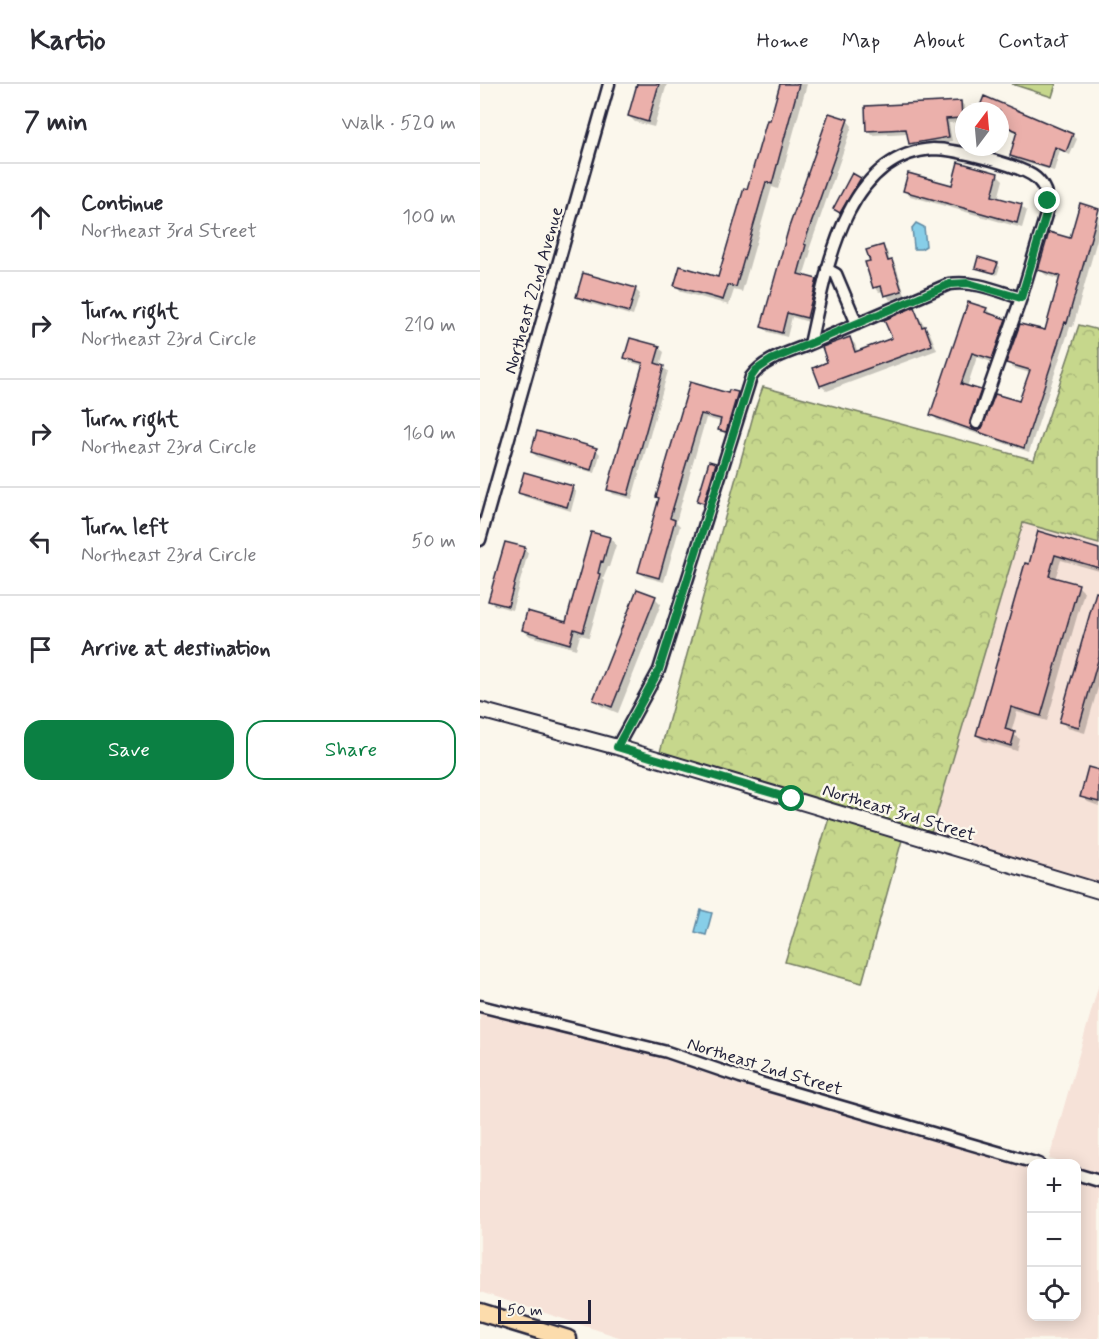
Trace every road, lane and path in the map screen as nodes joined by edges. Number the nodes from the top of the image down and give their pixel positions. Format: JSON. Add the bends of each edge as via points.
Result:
{"nodes":[{"id":1,"x":609,"y":84,"type":"edge"},
{"id":2,"x":827,"y":269,"type":"junction"},
{"id":3,"x":1021,"y":298,"type":"junction"},
{"id":4,"x":857,"y":324,"type":"junction"},
{"id":5,"x":810,"y":344,"type":"junction"},
{"id":6,"x":977,"y":423,"type":"dead end"},
{"id":7,"x":480,"y":540,"type":"edge"},
{"id":8,"x":480,"y":710,"type":"edge"},
{"id":9,"x":617,"y":747,"type":"junction"},
{"id":10,"x":1099,"y":891,"type":"edge"},
{"id":11,"x":480,"y":1006,"type":"edge"},
{"id":12,"x":1027,"y":1161,"type":"edge"},
{"id":13,"x":1081,"y":1175,"type":"edge"},
{"id":14,"x":1099,"y":1181,"type":"edge"},
{"id":15,"x":480,"y":1312,"type":"edge"},
{"id":16,"x":568,"y":1339,"type":"edge"}],
"edges":[{"from":1,"to":7,"type":"street","name":"Northeast 22nd Avenue"},
{"from":2,"to":3,"type":"street","via":[[839,235],[865,185],[875,174],[909,152],[957,151],[1027,171],[1044,187],[1048,208]]},
{"from":2,"to":4,"type":"street","via":[[836,274]]},
{"from":2,"to":5,"type":"street"},
{"from":3,"to":4,"type":"street","via":[[968,283],[950,284]]},
{"from":3,"to":6,"type":"street"},
{"from":4,"to":5,"type":"street"},
{"from":5,"to":9,"type":"street","via":[[771,360],[751,377],[659,670]]},
{"from":8,"to":9,"type":"street","name":"Northeast 3rd Street"},
{"from":9,"to":10,"type":"street","name":"Northeast 3rd Street"},
{"from":11,"to":12,"type":"street","name":"Northeast 2nd Street","via":[[667,1052]]},
{"from":13,"to":14,"type":"street"},
{"from":15,"to":16,"type":"main road"}]}
